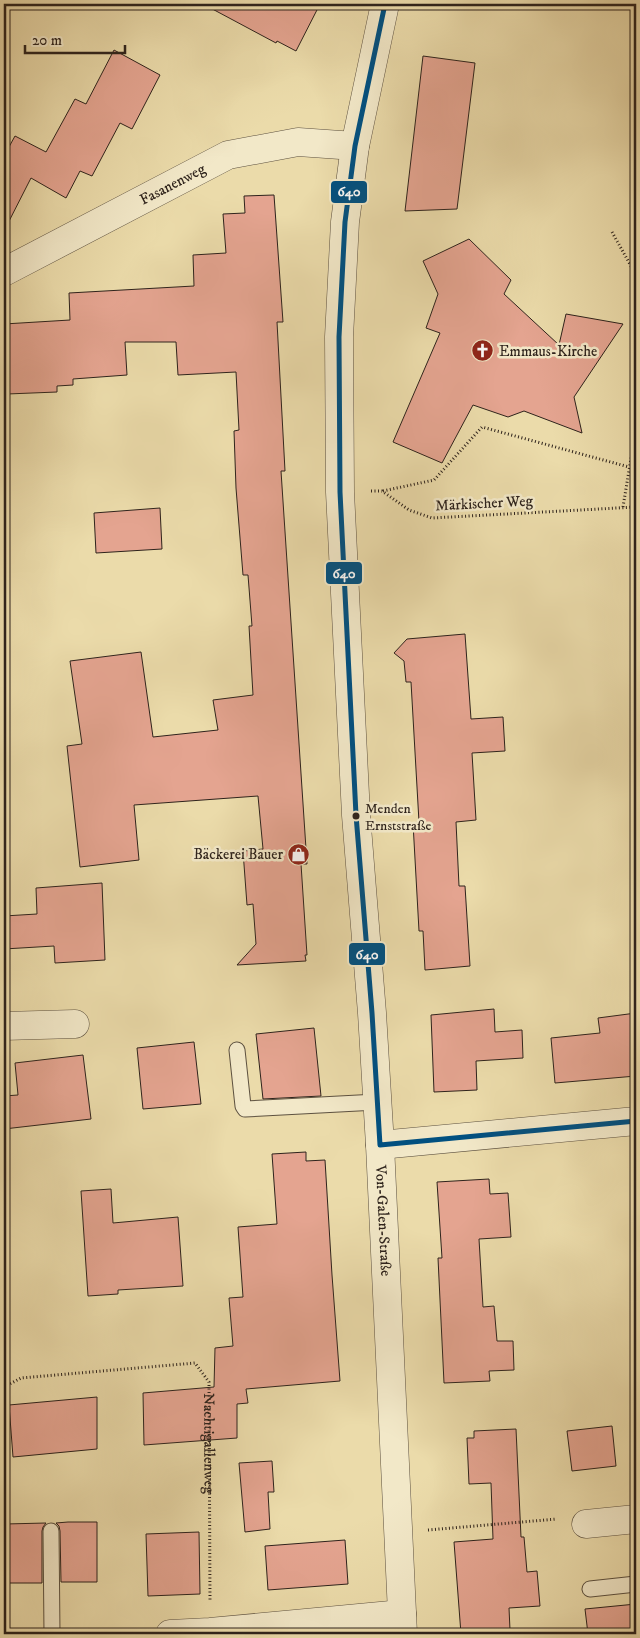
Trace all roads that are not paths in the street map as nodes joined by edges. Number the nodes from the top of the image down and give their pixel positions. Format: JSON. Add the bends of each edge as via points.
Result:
{"nodes":[{"id":1,"x":385,"y":4,"type":"edge"},
{"id":2,"x":355,"y":146,"type":"junction"},
{"id":3,"x":4,"y":272,"type":"edge"},
{"id":4,"x":75,"y":1024,"type":"dead end"},
{"id":5,"x":4,"y":1026,"type":"edge"},
{"id":6,"x":237,"y":1050,"type":"dead end"},
{"id":7,"x":377,"y":1102,"type":"junction"},
{"id":8,"x":636,"y":1121,"type":"edge"},
{"id":9,"x":380,"y":1145,"type":"junction"},
{"id":10,"x":636,"y":1519,"type":"edge"},
{"id":11,"x":586,"y":1524,"type":"road end"},
{"id":12,"x":52,"y":1531,"type":"dead end"},
{"id":13,"x":636,"y":1584,"type":"edge"},
{"id":14,"x":590,"y":1589,"type":"dead end"},
{"id":15,"x":403,"y":1624,"type":"edge"},
{"id":16,"x":52,"y":1634,"type":"edge"},
{"id":17,"x":170,"y":1634,"type":"edge"}],
"edges":[{"from":1,"to":2,"type":"street","name":"Von-Galen-Straße"},
{"from":2,"to":3,"type":"street","name":"Fasanenweg","via":[[298,142],[228,155]]},
{"from":2,"to":7,"type":"street","name":"Von-Galen-Straße","via":[[345,222],[340,328],[340,492],[356,816]]},
{"from":4,"to":5,"type":"street"},
{"from":6,"to":7,"type":"lane","via":[[245,1109]]},
{"from":7,"to":9,"type":"street","name":"Von-Galen-Straße"},
{"from":8,"to":9,"type":"street"},
{"from":9,"to":15,"type":"street","name":"Von-Galen-Straße"},
{"from":10,"to":11,"type":"street"},
{"from":12,"to":16,"type":"lane"},
{"from":13,"to":14,"type":"lane"},
{"from":15,"to":17,"type":"street"}]}
